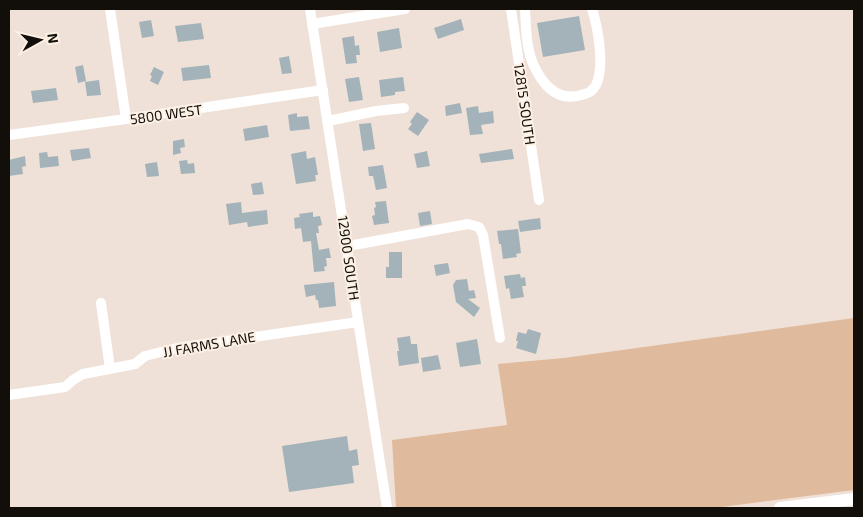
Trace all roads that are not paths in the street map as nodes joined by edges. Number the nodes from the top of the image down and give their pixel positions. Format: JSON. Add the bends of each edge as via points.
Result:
{"nodes":[{"id":1,"x":110,"y":9,"type":"edge"},
{"id":2,"x":310,"y":9,"type":"edge"},
{"id":3,"x":405,"y":9,"type":"edge"},
{"id":4,"x":511,"y":9,"type":"edge"},
{"id":5,"x":525,"y":9,"type":"edge"},
{"id":6,"x":592,"y":9,"type":"edge"},
{"id":7,"x":312,"y":24,"type":"junction"},
{"id":8,"x":323,"y":90,"type":"junction"},
{"id":9,"x":404,"y":108,"type":"dead end"},
{"id":10,"x":126,"y":120,"type":"junction"},
{"id":11,"x":328,"y":120,"type":"junction"},
{"id":12,"x":9,"y":135,"type":"edge"},
{"id":13,"x":539,"y":200,"type":"dead end"},
{"id":14,"x":348,"y":246,"type":"junction"},
{"id":15,"x":101,"y":303,"type":"dead end"},
{"id":16,"x":358,"y":322,"type":"junction"},
{"id":17,"x":500,"y":338,"type":"dead end"},
{"id":18,"x":110,"y":369,"type":"junction"},
{"id":19,"x":9,"y":395,"type":"edge"},
{"id":20,"x":854,"y":499,"type":"edge"},
{"id":21,"x":388,"y":508,"type":"edge"},
{"id":22,"x":780,"y":508,"type":"edge"}],
"edges":[{"from":1,"to":10,"type":"street"},
{"from":2,"to":7,"type":"street","name":"12900 SOUTH"},
{"from":3,"to":7,"type":"street"},
{"from":4,"to":13,"type":"street","name":"12815 SOUTH"},
{"from":5,"to":6,"type":"street","via":[[526,34],[533,64],[544,84],[555,94],[569,97],[590,93],[596,86],[600,70]]},
{"from":7,"to":8,"type":"street","name":"12900 SOUTH"},
{"from":8,"to":10,"type":"street","name":"5800 WEST"},
{"from":8,"to":11,"type":"street","name":"12900 SOUTH"},
{"from":9,"to":11,"type":"street"},
{"from":10,"to":12,"type":"street","name":"5800 WEST"},
{"from":11,"to":14,"type":"street","name":"12900 SOUTH"},
{"from":14,"to":16,"type":"street","name":"12900 SOUTH"},
{"from":14,"to":17,"type":"street","via":[[468,224],[479,227]]},
{"from":15,"to":18,"type":"street"},
{"from":16,"to":18,"type":"street","name":"JJ FARMS LANE","via":[[177,348],[145,356],[135,364]]},
{"from":16,"to":21,"type":"street","name":"12900 SOUTH"},
{"from":18,"to":19,"type":"street","name":"JJ FARMS LANE","via":[[83,374],[65,387]]},
{"from":20,"to":22,"type":"main road"}]}
